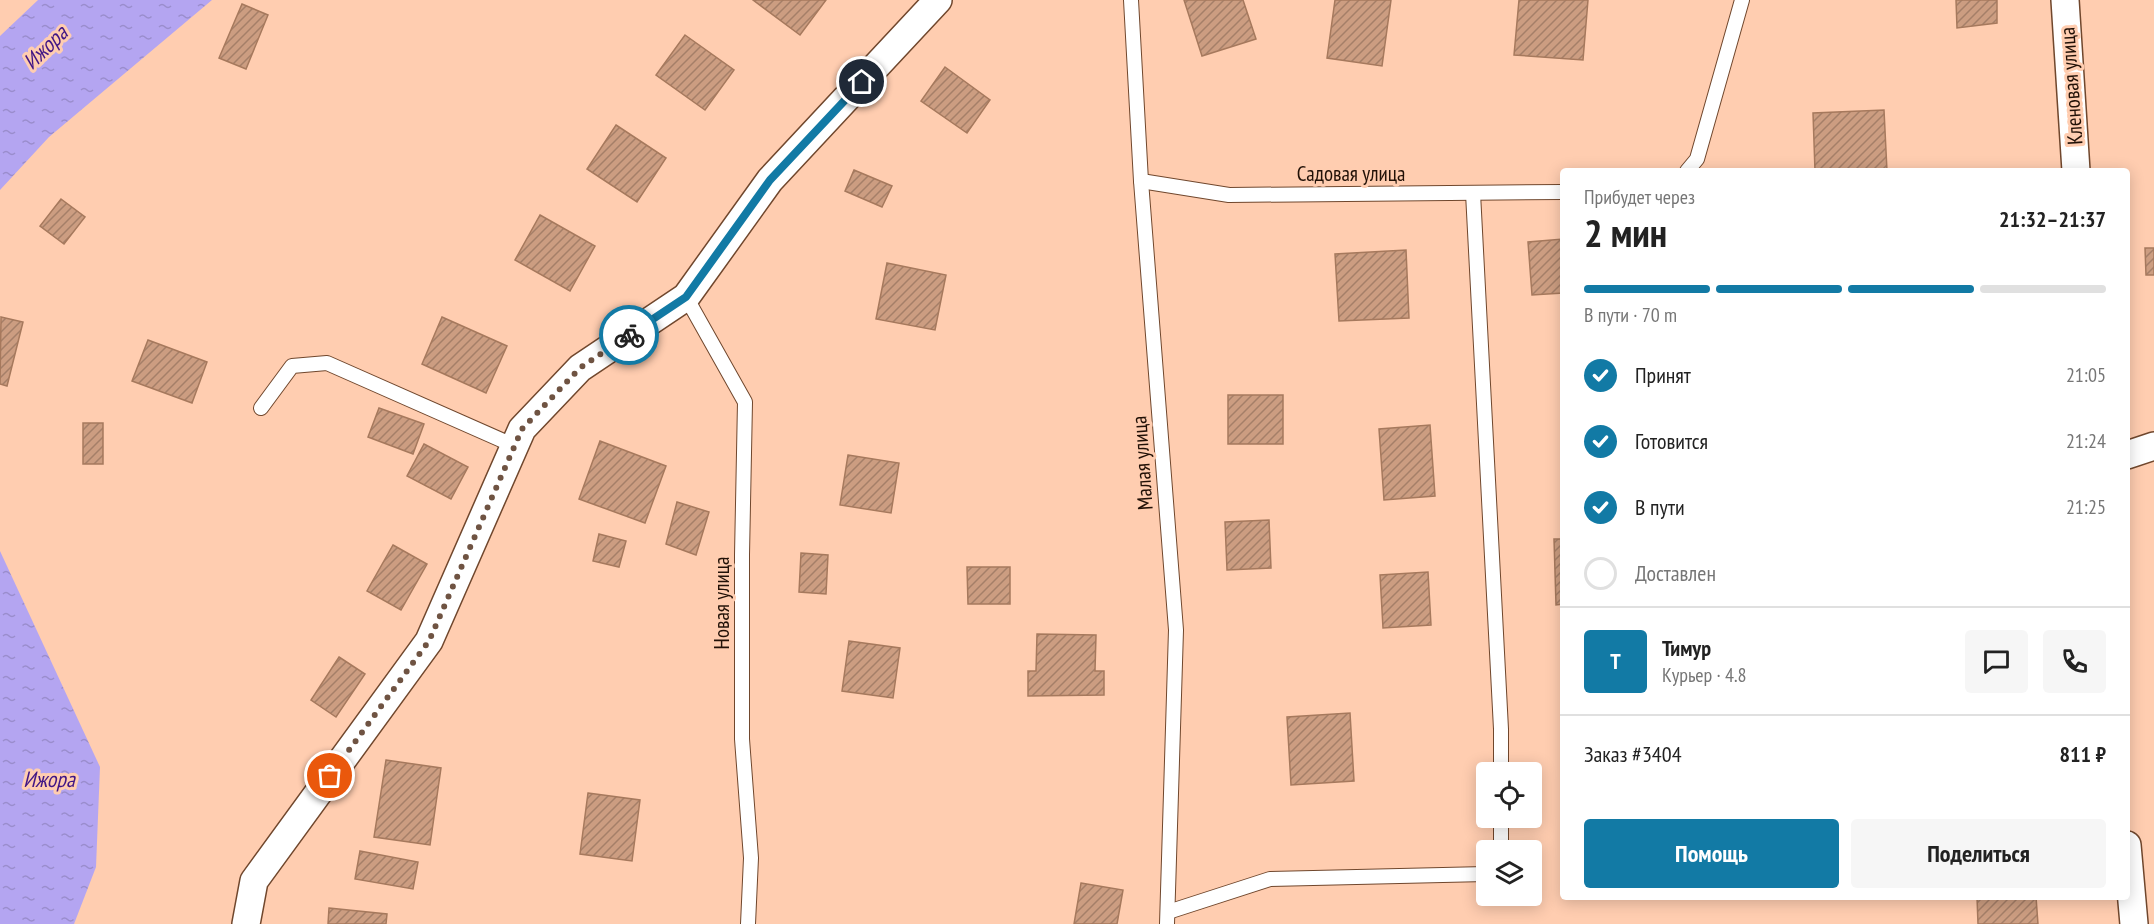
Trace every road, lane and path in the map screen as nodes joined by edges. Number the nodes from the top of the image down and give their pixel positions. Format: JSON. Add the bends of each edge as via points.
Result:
{"nodes":[{"id":1,"x":938,"y":0,"type":"edge"},
{"id":2,"x":1131,"y":0,"type":"edge"},
{"id":3,"x":1742,"y":0,"type":"edge"},
{"id":4,"x":2065,"y":0,"type":"edge"},
{"id":5,"x":1690,"y":168,"type":"edge"},
{"id":6,"x":2076,"y":168,"type":"edge"},
{"id":7,"x":1141,"y":181,"type":"junction"},
{"id":8,"x":1560,"y":192,"type":"edge"},
{"id":9,"x":1473,"y":193,"type":"junction"},
{"id":10,"x":686,"y":297,"type":"junction"},
{"id":11,"x":261,"y":408,"type":"dead end"},
{"id":12,"x":515,"y":446,"type":"junction"},
{"id":13,"x":2154,"y":446,"type":"edge"},
{"id":14,"x":2130,"y":453,"type":"edge"},
{"id":15,"x":1501,"y":762,"type":"edge"},
{"id":16,"x":1476,"y":874,"type":"edge"},
{"id":17,"x":2130,"y":878,"type":"edge"},
{"id":18,"x":1168,"y":918,"type":"edge"},
{"id":19,"x":246,"y":924,"type":"edge"},
{"id":20,"x":748,"y":924,"type":"edge"},
{"id":21,"x":2134,"y":924,"type":"edge"}],
"edges":[{"from":1,"to":10,"type":"street","via":[[770,180]]},
{"from":2,"to":7,"type":"lane","name":"Малая улица"},
{"from":3,"to":5,"type":"lane","via":[[1697,159]]},
{"from":4,"to":6,"type":"street","name":"Кленовая улица"},
{"from":7,"to":9,"type":"lane","name":"Садовая улица","via":[[1229,195]]},
{"from":7,"to":18,"type":"lane","name":"Малая улица","via":[[1176,630]]},
{"from":8,"to":9,"type":"lane","name":"Садовая улица"},
{"from":9,"to":15,"type":"lane"},
{"from":10,"to":12,"type":"street","via":[[580,368],[522,429]]},
{"from":10,"to":20,"type":"lane","name":"Новая улица","via":[[745,402],[742,739],[751,858]]},
{"from":11,"to":12,"type":"lane","via":[[292,366],[327,363]]},
{"from":12,"to":19,"type":"street","via":[[429,641],[254,881]]},
{"from":13,"to":14,"type":"street"},
{"from":16,"to":18,"type":"lane","via":[[1270,879]]},
{"from":17,"to":21,"type":"street"}]}
